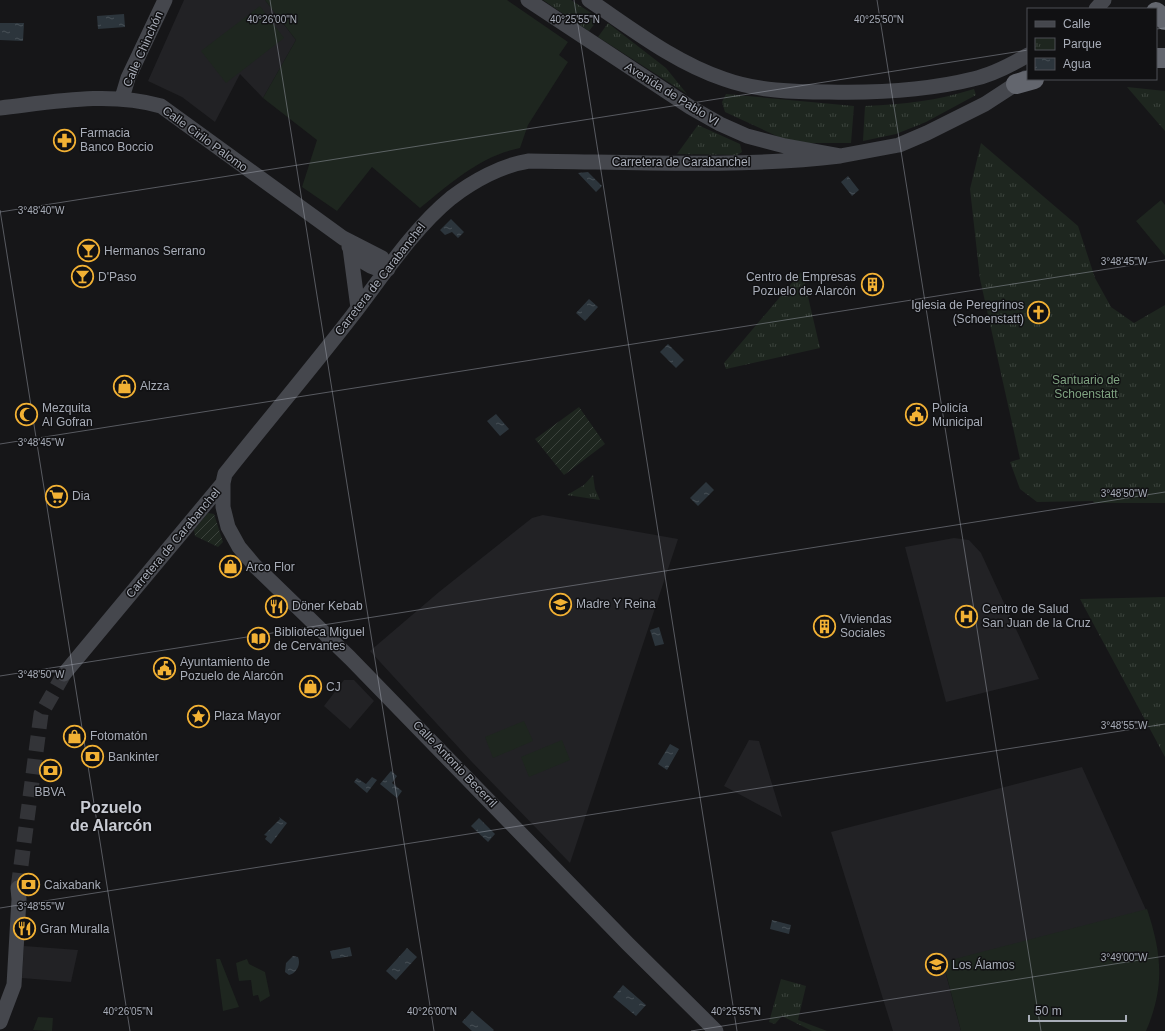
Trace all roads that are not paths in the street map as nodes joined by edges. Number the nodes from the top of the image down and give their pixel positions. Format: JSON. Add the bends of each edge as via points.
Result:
{"nodes":[{"id":1,"x":165,"y":0,"type":"edge"},
{"id":2,"x":528,"y":0,"type":"edge"},
{"id":3,"x":589,"y":0,"type":"edge"},
{"id":4,"x":1104,"y":0,"type":"edge"},
{"id":5,"x":1097,"y":8,"type":"edge"},
{"id":6,"x":1157,"y":13,"type":"edge"},
{"id":7,"x":1165,"y":21,"type":"edge"},
{"id":8,"x":1027,"y":56,"type":"edge"},
{"id":9,"x":1026,"y":80,"type":"edge"},
{"id":10,"x":122,"y":98,"type":"junction"},
{"id":11,"x":0,"y":108,"type":"edge"},
{"id":12,"x":840,"y":156,"type":"junction"},
{"id":13,"x":347,"y":243,"type":"junction"},
{"id":14,"x":388,"y":270,"type":"junction"},
{"id":15,"x":358,"y":308,"type":"junction"},
{"id":16,"x":223,"y":483,"type":"junction"},
{"id":17,"x":64,"y":674,"type":"tunnel mouth"},
{"id":18,"x":18,"y":888,"type":"tunnel mouth"},
{"id":19,"x":0,"y":1022,"type":"edge"},
{"id":20,"x":716,"y":1031,"type":"edge"}],
"edges":[{"from":1,"to":10,"type":"street","name":"Calle Chinchón","via":[[128,78]]},
{"from":2,"to":12,"type":"street","name":"Avenida de Pablo VI","via":[[720,124],[747,136]]},
{"from":3,"to":8,"type":"street","via":[[652,44],[695,67],[725,80],[761,88],[861,93],[917,90],[974,79],[1010,66]]},
{"from":4,"to":5,"type":"street"},
{"from":6,"to":7,"type":"highway"},
{"from":9,"to":12,"type":"street","name":"Avenida de Pablo VI","via":[[985,104],[899,145]]},
{"from":10,"to":11,"type":"street","name":"Calle Cirilo Palomo"},
{"from":10,"to":13,"type":"street","name":"Calle Cirilo Palomo","via":[[161,106],[172,113]]},
{"from":12,"to":14,"type":"street","name":"Carretera de Carabanchel","via":[[794,161],[513,163],[494,171],[452,197],[430,217]]},
{"from":13,"to":14,"type":"street","name":"Calle Cirilo Palomo","via":[[370,267]]},
{"from":13,"to":15,"type":"street"},
{"from":14,"to":15,"type":"street","name":"Carretera de Carabanchel"},
{"from":15,"to":16,"type":"street","name":"Carretera de Carabanchel","via":[[225,474]]},
{"from":16,"to":17,"type":"street","name":"Carretera de Carabanchel"},
{"from":16,"to":20,"type":"street","name":"Calle Antonio Becerril","via":[[223,507],[228,527],[239,547],[255,566],[350,658]]},
{"from":18,"to":19,"type":"street","via":[[14,985]]}]}
